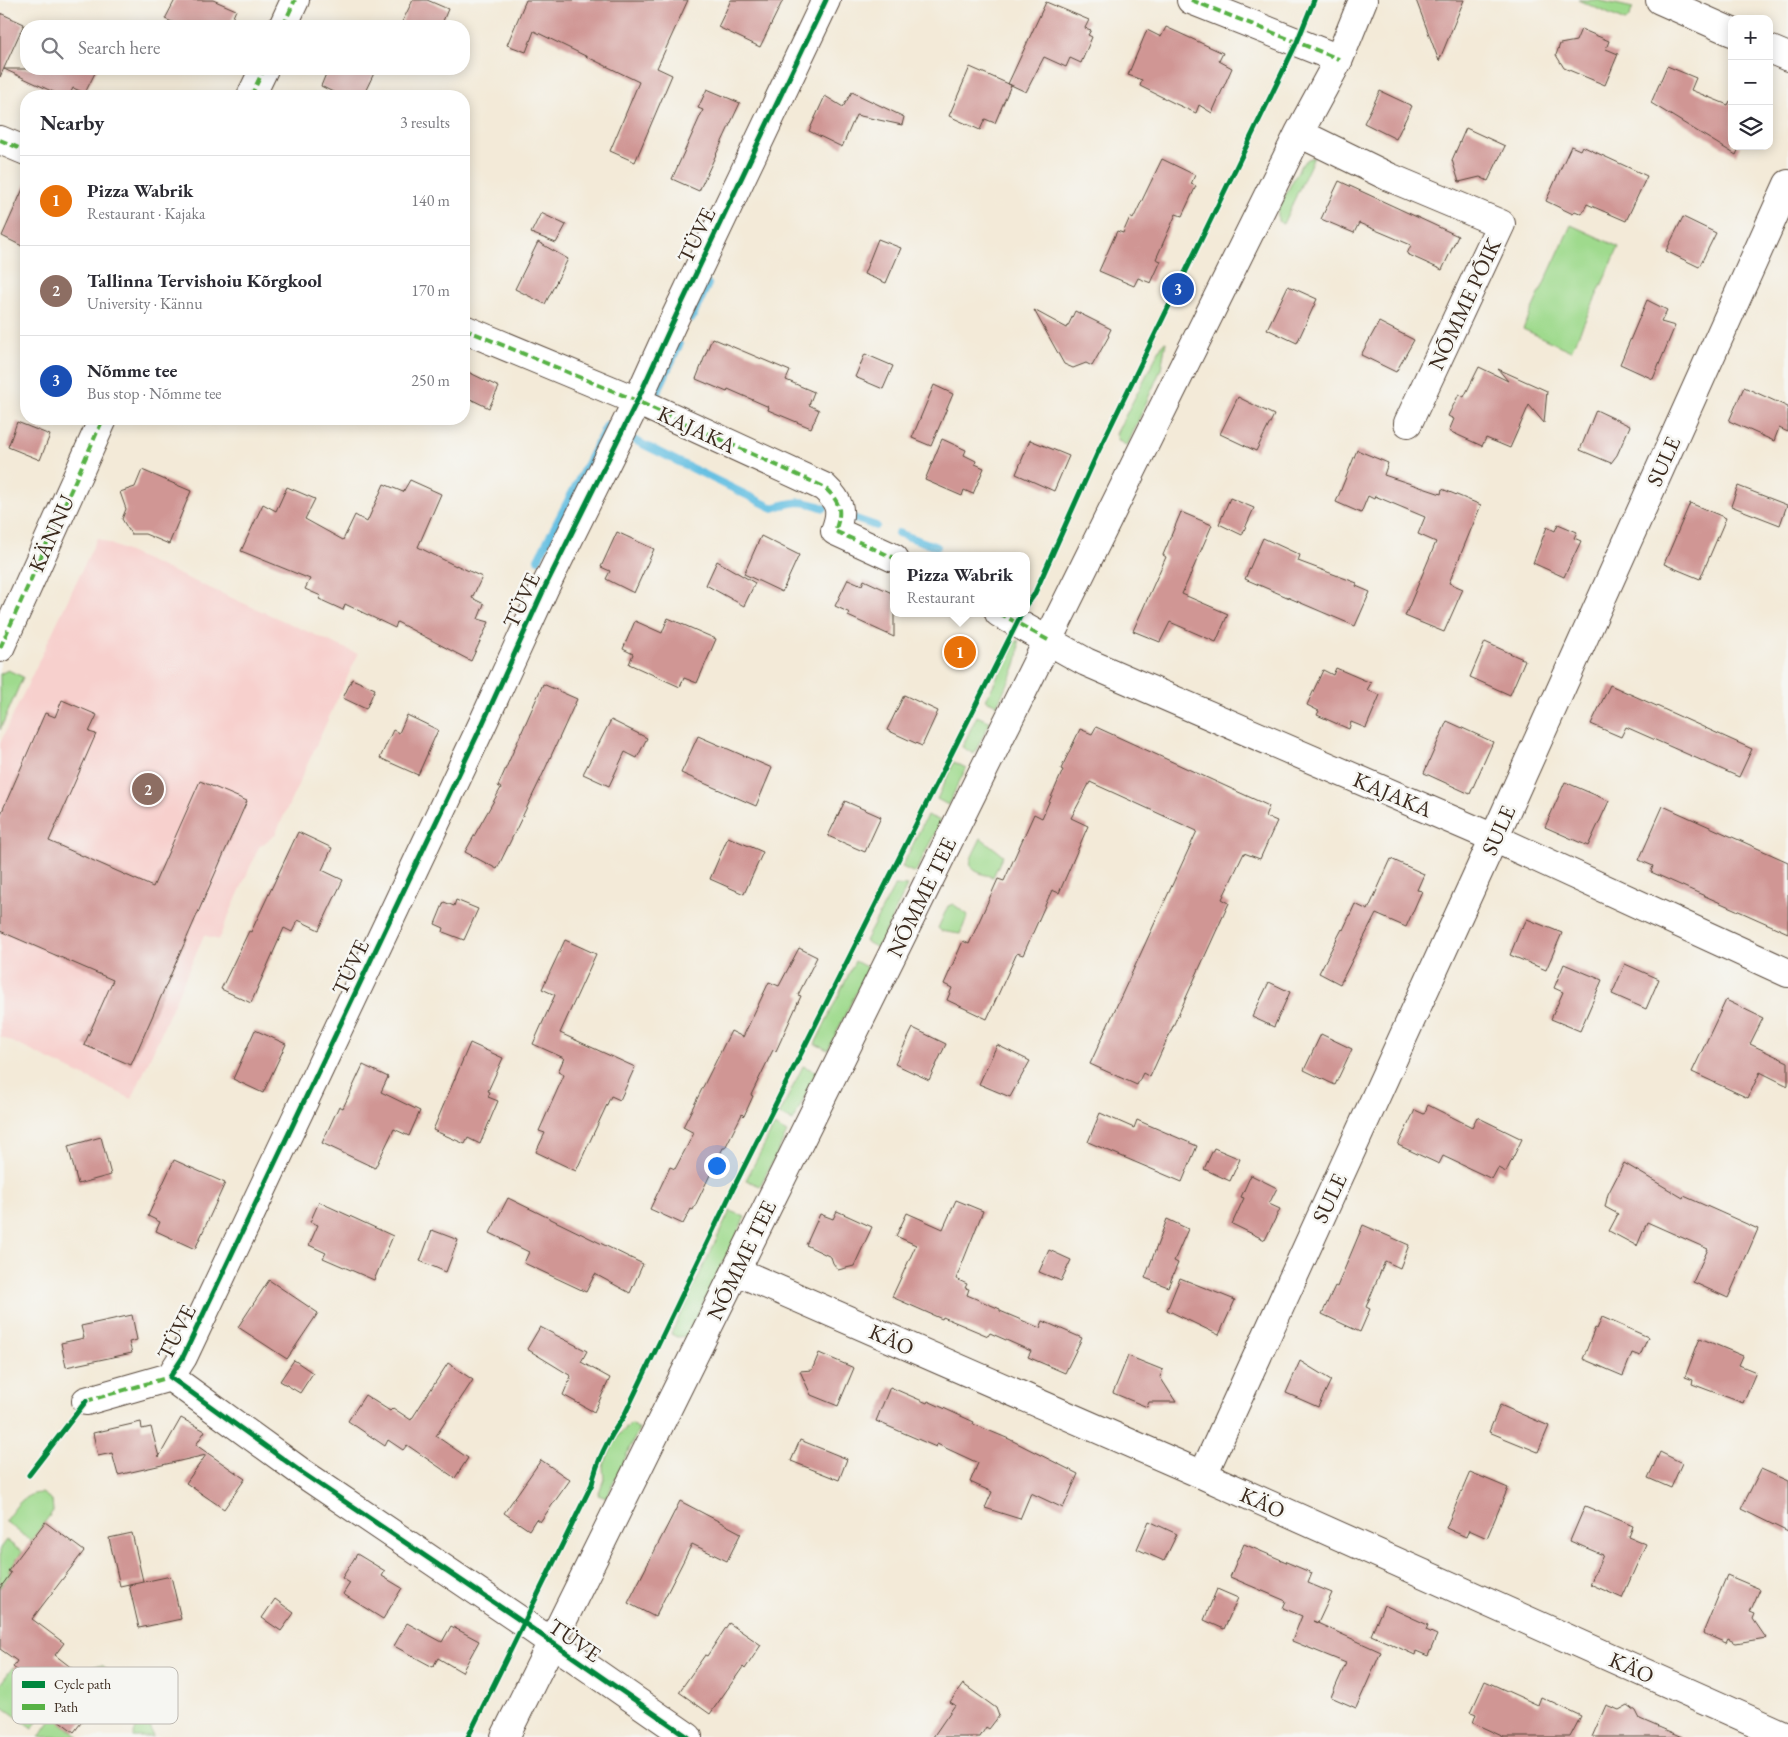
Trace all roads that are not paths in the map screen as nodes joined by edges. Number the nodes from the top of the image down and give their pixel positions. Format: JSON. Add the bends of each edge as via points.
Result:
{"nodes":[{"id":1,"x":295,"y":0,"type":"edge"},
{"id":2,"x":826,"y":0,"type":"edge"},
{"id":3,"x":1190,"y":0,"type":"edge"},
{"id":4,"x":1363,"y":0,"type":"edge"},
{"id":5,"x":1660,"y":0,"type":"edge"},
{"id":6,"x":286,"y":20,"type":"edge"},
{"id":7,"x":1728,"y":30,"type":"edge"},
{"id":8,"x":1773,"y":50,"type":"edge"},
{"id":9,"x":1788,"y":57,"type":"edge"},
{"id":10,"x":1339,"y":59,"type":"junction"},
{"id":11,"x":261,"y":75,"type":"edge"},
{"id":12,"x":254,"y":90,"type":"edge"},
{"id":13,"x":1299,"y":133,"type":"junction"},
{"id":14,"x":0,"y":140,"type":"edge"},
{"id":15,"x":20,"y":148,"type":"edge"},
{"id":16,"x":1788,"y":184,"type":"edge"},
{"id":17,"x":470,"y":331,"type":"edge"},
{"id":18,"x":637,"y":401,"type":"junction"},
{"id":19,"x":1408,"y":422,"type":"dead end"},
{"id":20,"x":100,"y":425,"type":"edge"},
{"id":21,"x":890,"y":556,"type":"edge"},
{"id":22,"x":1006,"y":617,"type":"edge"},
{"id":23,"x":1048,"y":640,"type":"junction"},
{"id":24,"x":0,"y":648,"type":"edge"},
{"id":25,"x":1494,"y":838,"type":"junction"},
{"id":26,"x":1788,"y":973,"type":"edge"},
{"id":27,"x":736,"y":1271,"type":"junction"},
{"id":28,"x":170,"y":1378,"type":"junction"},
{"id":29,"x":86,"y":1401,"type":"dead end"},
{"id":30,"x":1203,"y":1474,"type":"junction"},
{"id":31,"x":552,"y":1644,"type":"junction"},
{"id":32,"x":505,"y":1737,"type":"edge"},
{"id":33,"x":688,"y":1737,"type":"edge"},
{"id":34,"x":1788,"y":1737,"type":"edge"}],
"edges":[{"from":1,"to":6,"type":"street"},
{"from":2,"to":18,"type":"street","name":"TÜVE"},
{"from":3,"to":10,"type":"street"},
{"from":4,"to":10,"type":"street","name":"NÕMME TEE"},
{"from":5,"to":7,"type":"street"},
{"from":8,"to":9,"type":"street"},
{"from":10,"to":13,"type":"street","name":"NÕMME TEE"},
{"from":11,"to":12,"type":"street"},
{"from":13,"to":19,"type":"street","name":"NÕMME PÕIK","via":[[1389,178],[1502,224]]},
{"from":13,"to":23,"type":"street","name":"NÕMME TEE"},
{"from":14,"to":15,"type":"street"},
{"from":16,"to":25,"type":"street","name":"SULE"},
{"from":17,"to":18,"type":"street","name":"KAJAKA"},
{"from":18,"to":21,"type":"street","name":"KAJAKA","via":[[824,487],[840,508],[835,531]]},
{"from":18,"to":28,"type":"street","name":"TÜVE","via":[[544,587],[278,1157]]},
{"from":20,"to":24,"type":"street","name":"KÄNNU"},
{"from":22,"to":23,"type":"street","name":"KAJAKA"},
{"from":23,"to":25,"type":"street","name":"KAJAKA","via":[[1086,662]]},
{"from":23,"to":27,"type":"street","name":"NÕMME TEE"},
{"from":25,"to":26,"type":"street","name":"KAJAKA"},
{"from":25,"to":30,"type":"street","name":"SULE"},
{"from":27,"to":30,"type":"street","name":"KÄO"},
{"from":27,"to":31,"type":"street","name":"NÕMME TEE"},
{"from":28,"to":29,"type":"street"},
{"from":28,"to":31,"type":"street","name":"TÜVE"},
{"from":30,"to":34,"type":"street","name":"KÄO"},
{"from":31,"to":32,"type":"street","name":"NÕMME TEE"},
{"from":31,"to":33,"type":"street","name":"TÜVE"}]}
